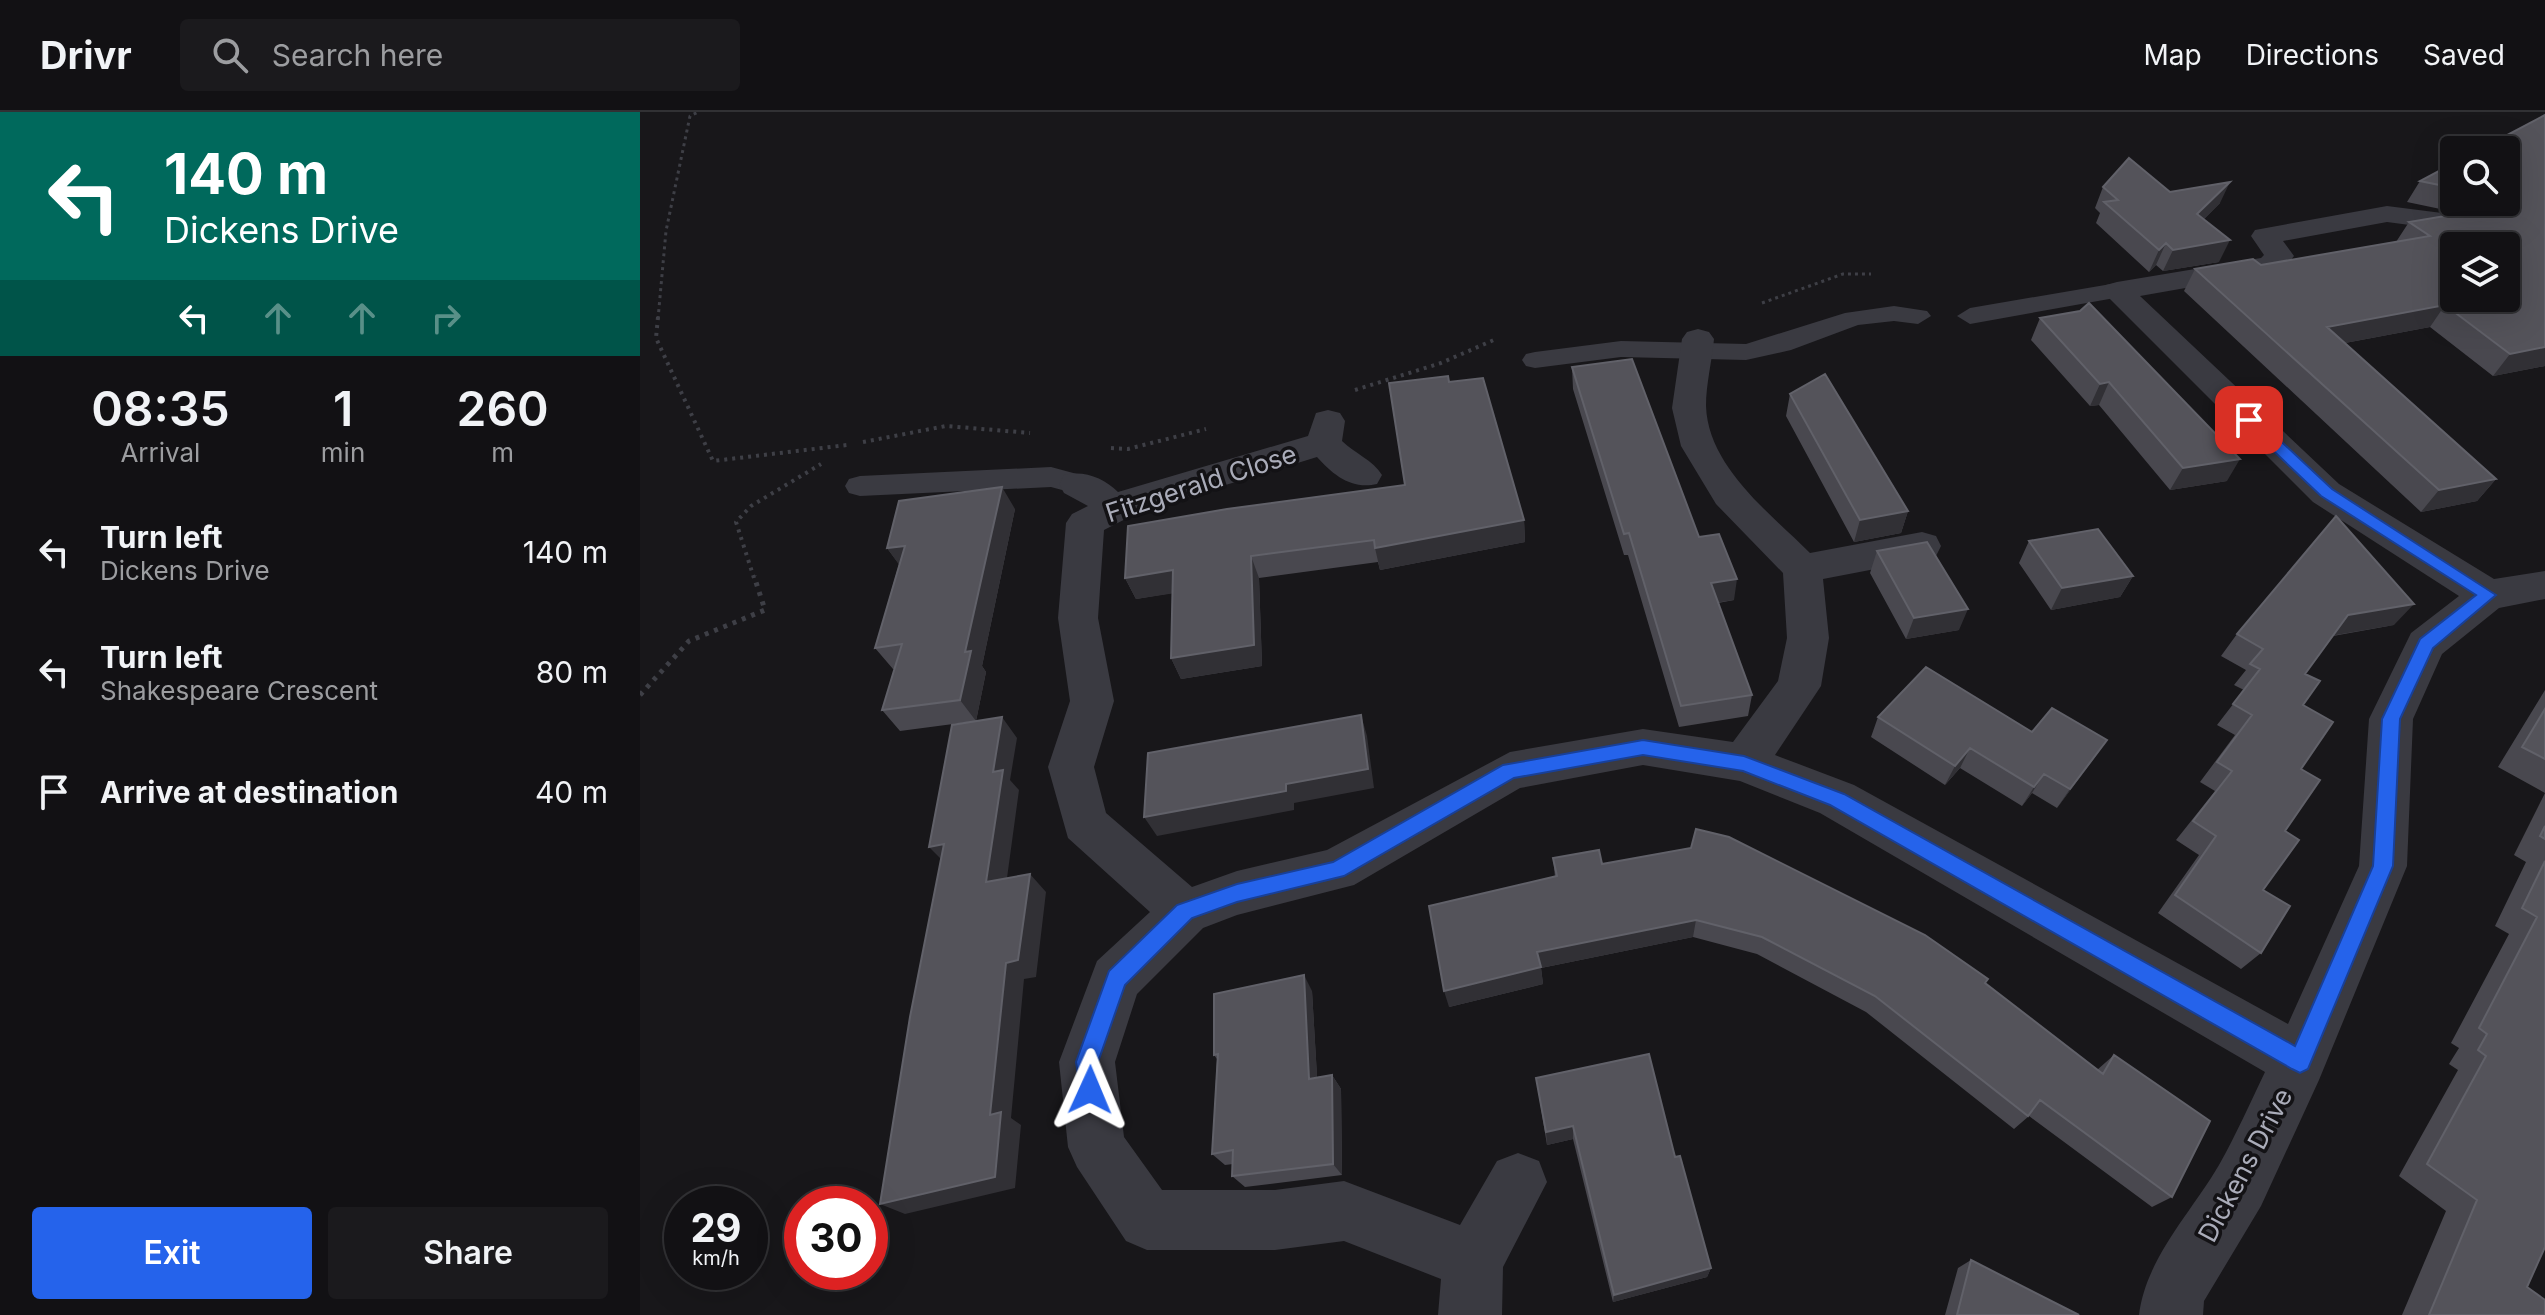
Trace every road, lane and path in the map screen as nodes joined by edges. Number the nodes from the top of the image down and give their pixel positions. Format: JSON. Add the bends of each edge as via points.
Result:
{"nodes":[{"id":1,"x":698,"y":112,"type":"edge"},
{"id":2,"x":2440,"y":220,"type":"edge"},
{"id":3,"x":1885,"y":274,"type":"dead end"},
{"id":4,"x":2117,"y":291,"type":"junction"},
{"id":5,"x":1918,"y":316,"type":"dead end"},
{"id":6,"x":1970,"y":316,"type":"dead end"},
{"id":7,"x":1506,"y":337,"type":"dead end"},
{"id":8,"x":1696,"y":347,"type":"junction"},
{"id":9,"x":1535,"y":360,"type":"dead end"},
{"id":10,"x":1332,"y":419,"type":"junction"},
{"id":11,"x":1215,"y":427,"type":"dead end"},
{"id":12,"x":1036,"y":435,"type":"dead end"},
{"id":13,"x":852,"y":445,"type":"junction"},
{"id":14,"x":1108,"y":448,"type":"dead end"},
{"id":15,"x":839,"y":452,"type":"dead end"},
{"id":16,"x":827,"y":460,"type":"dead end"},
{"id":17,"x":1364,"y":475,"type":"dead end"},
{"id":18,"x":1077,"y":484,"type":"joint"},
{"id":19,"x":860,"y":486,"type":"dead end"},
{"id":20,"x":1113,"y":509,"type":"junction"},
{"id":21,"x":1922,"y":546,"type":"edge"},
{"id":22,"x":1802,"y":569,"type":"junction"},
{"id":23,"x":2545,"y":585,"type":"edge"},
{"id":24,"x":2488,"y":595,"type":"junction"},
{"id":25,"x":640,"y":695,"type":"edge"},
{"id":26,"x":1744,"y":763,"type":"junction"},
{"id":27,"x":1185,"y":912,"type":"junction"},
{"id":28,"x":2300,"y":1061,"type":"junction"},
{"id":29,"x":1518,"y":1182,"type":"dead end"},
{"id":30,"x":1472,"y":1288,"type":"edge"},
{"id":31,"x":2171,"y":1315,"type":"edge"}],
"edges":[{"from":1,"to":13,"type":"path","via":[[690,116],[666,231],[656,338],[713,461]]},
{"from":2,"to":4,"type":"street","via":[[2354,206],[2265,236],[2279,256],[2271,265]]},
{"from":3,"to":8,"type":"path","via":[[1843,274],[1770,298]]},
{"from":4,"to":6,"type":"lane"},
{"from":4,"to":24,"type":"street","via":[[2326,493]]},
{"from":5,"to":8,"type":"lane","via":[[1861,314],[1760,350]]},
{"from":7,"to":10,"type":"path","via":[[1441,363]]},
{"from":8,"to":9,"type":"lane","via":[[1614,349]]},
{"from":8,"to":22,"type":"street","via":[[1689,408],[1699,446],[1729,495]]},
{"from":10,"to":17,"type":"street","name":"Fitzgerald Close","via":[[1342,462]]},
{"from":10,"to":20,"type":"street","name":"Fitzgerald Close"},
{"from":11,"to":14,"type":"path","via":[[1128,449]]},
{"from":12,"to":13,"type":"path","via":[[953,422]]},
{"from":13,"to":15,"type":"path"},
{"from":16,"to":25,"type":"path","via":[[751,506],[736,522],[765,610],[689,641]]},
{"from":18,"to":19,"type":"lane","via":[[1051,477]]},
{"from":18,"to":20,"type":"street"},
{"from":20,"to":27,"type":"street","name":"Fitzgerald Close","via":[[1085,523],[1078,618],[1092,701],[1071,767],[1085,824]]},
{"from":21,"to":22,"type":"street"},
{"from":22,"to":26,"type":"street","via":[[1808,638],[1799,686]]},
{"from":23,"to":24,"type":"street","name":"Dickens Drive"},
{"from":24,"to":28,"type":"street","name":"Dickens Drive","via":[[2426,644],[2391,719],[2383,866]]},
{"from":26,"to":27,"type":"street","via":[[1643,747],[1510,771],[1337,870],[1237,893]]},
{"from":26,"to":28,"type":"street","via":[[1837,799]]},
{"from":27,"to":30,"type":"street","via":[[1116,979],[1087,1062],[1097,1147],[1147,1220],[1275,1220],[1344,1211]]},
{"from":28,"to":31,"type":"street","name":"Dickens Drive","via":[[2240,1185],[2173,1293]]},
{"from":29,"to":30,"type":"street"}]}
